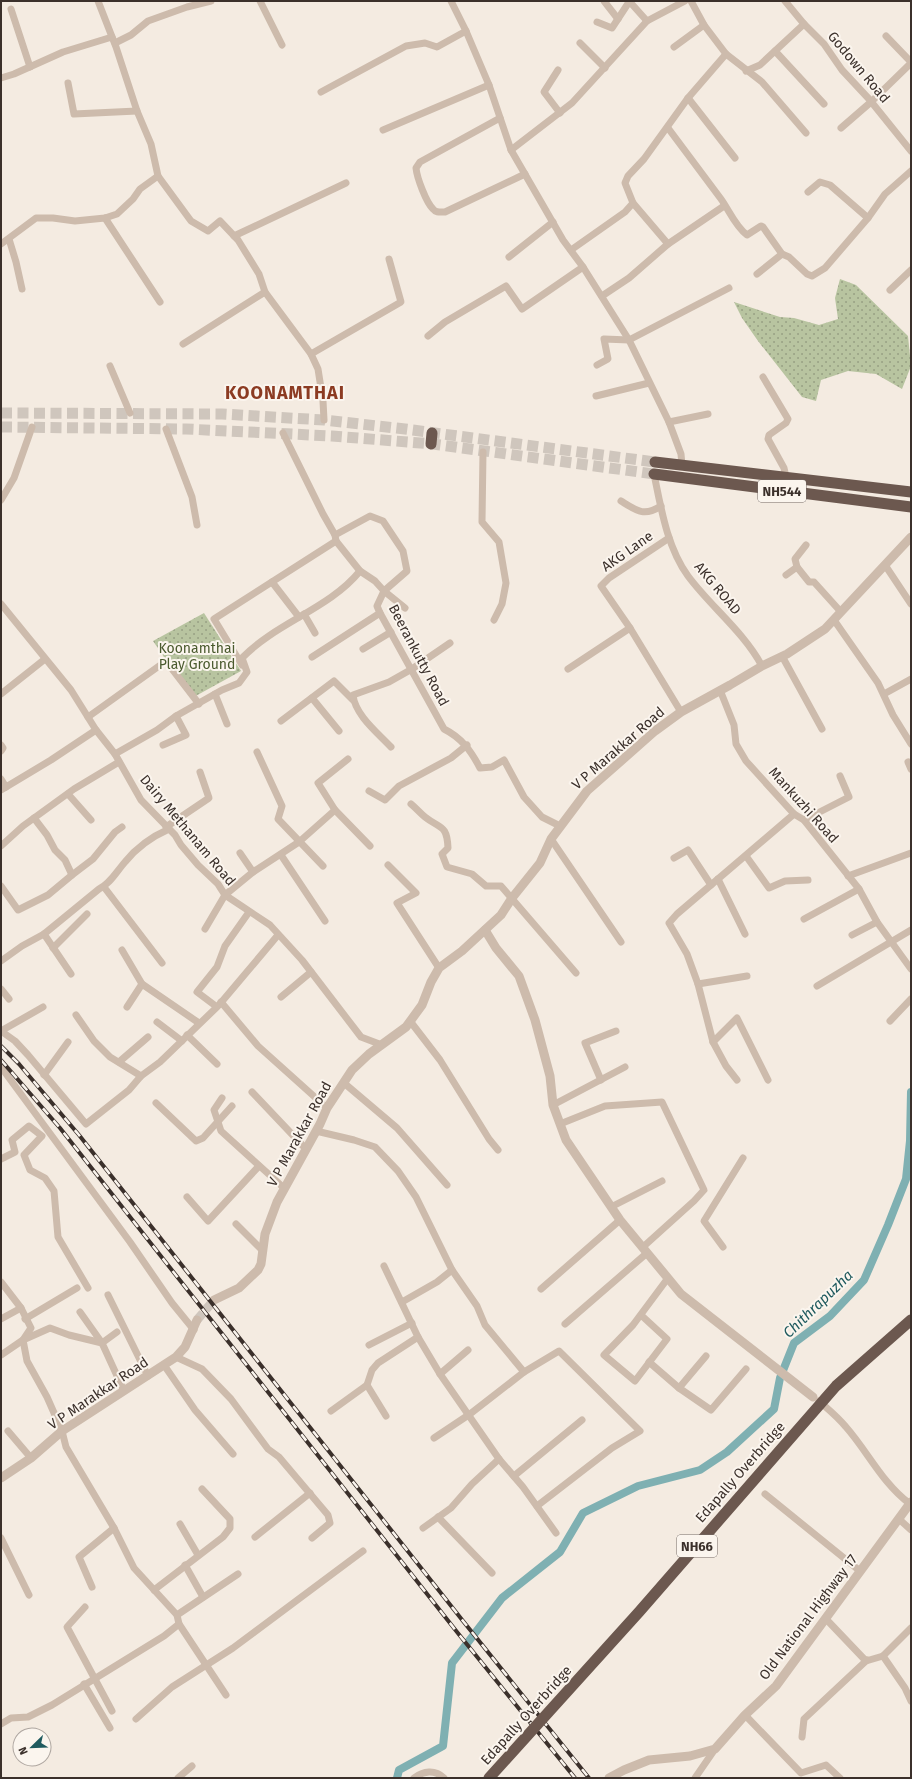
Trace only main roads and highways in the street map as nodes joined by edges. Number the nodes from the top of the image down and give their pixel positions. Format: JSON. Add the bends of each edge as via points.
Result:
{"nodes":[{"id":1,"x":654,"y":462,"type":"tunnel mouth"},
{"id":2,"x":654,"y":474,"type":"tunnel mouth"},
{"id":3,"x":911,"y":492,"type":"edge"},
{"id":4,"x":911,"y":507,"type":"edge"},
{"id":5,"x":911,"y":1320,"type":"edge"},
{"id":6,"x":489,"y":1778,"type":"edge"}],
"edges":[{"from":1,"to":3,"type":"highway","number":"NH544"},
{"from":2,"to":4,"type":"highway","number":"NH544"},
{"from":5,"to":6,"type":"highway","name":"Edapally Overbridge","number":"NH66","bridge":true,"via":[[836,1386],[644,1607]]}]}
